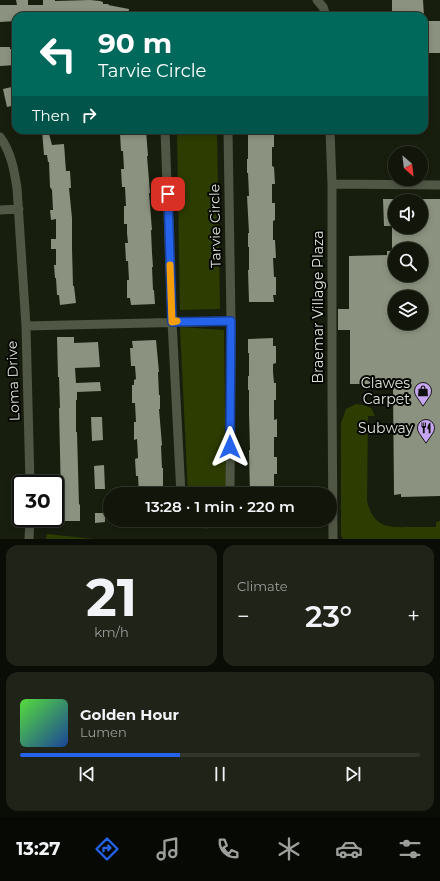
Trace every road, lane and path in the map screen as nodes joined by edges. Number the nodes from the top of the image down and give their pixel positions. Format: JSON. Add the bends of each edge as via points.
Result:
{"nodes":[{"id":1,"x":318,"y":0,"type":"edge"},
{"id":2,"x":325,"y":12,"type":"edge"},
{"id":3,"x":165,"y":134,"type":"edge"},
{"id":4,"x":228,"y":134,"type":"edge"},
{"id":5,"x":330,"y":134,"type":"edge"},
{"id":6,"x":0,"y":137,"type":"edge"},
{"id":7,"x":332,"y":184,"type":"junction"},
{"id":8,"x":440,"y":185,"type":"edge"},
{"id":9,"x":19,"y":209,"type":"junction"},
{"id":10,"x":0,"y":210,"type":"edge"},
{"id":11,"x":231,"y":321,"type":"junction"},
{"id":12,"x":172,"y":322,"type":"junction"},
{"id":13,"x":26,"y":326,"type":"junction"},
{"id":14,"x":30,"y":475,"type":"edge"},
{"id":15,"x":181,"y":487,"type":"edge"},
{"id":16,"x":230,"y":487,"type":"edge"},
{"id":17,"x":30,"y":527,"type":"edge"},
{"id":18,"x":29,"y":539,"type":"edge"},
{"id":19,"x":333,"y":539,"type":"edge"}],
"edges":[{"from":1,"to":2,"type":"street"},
{"from":3,"to":12,"type":"street"},
{"from":4,"to":11,"type":"street","name":"Tarvie Circle"},
{"from":5,"to":7,"type":"street","name":"Braemar Village Plaza"},
{"from":6,"to":9,"type":"street","name":"Loma Drive","via":[[10,155]]},
{"from":7,"to":8,"type":"street"},
{"from":7,"to":19,"type":"street","name":"Braemar Village Plaza"},
{"from":9,"to":10,"type":"street"},
{"from":9,"to":13,"type":"street","name":"Loma Drive"},
{"from":11,"to":12,"type":"street"},
{"from":11,"to":16,"type":"street","name":"Tarvie Circle"},
{"from":12,"to":13,"type":"street"},
{"from":12,"to":15,"type":"street"},
{"from":13,"to":14,"type":"street","name":"Loma Drive"},
{"from":17,"to":18,"type":"street"}]}
